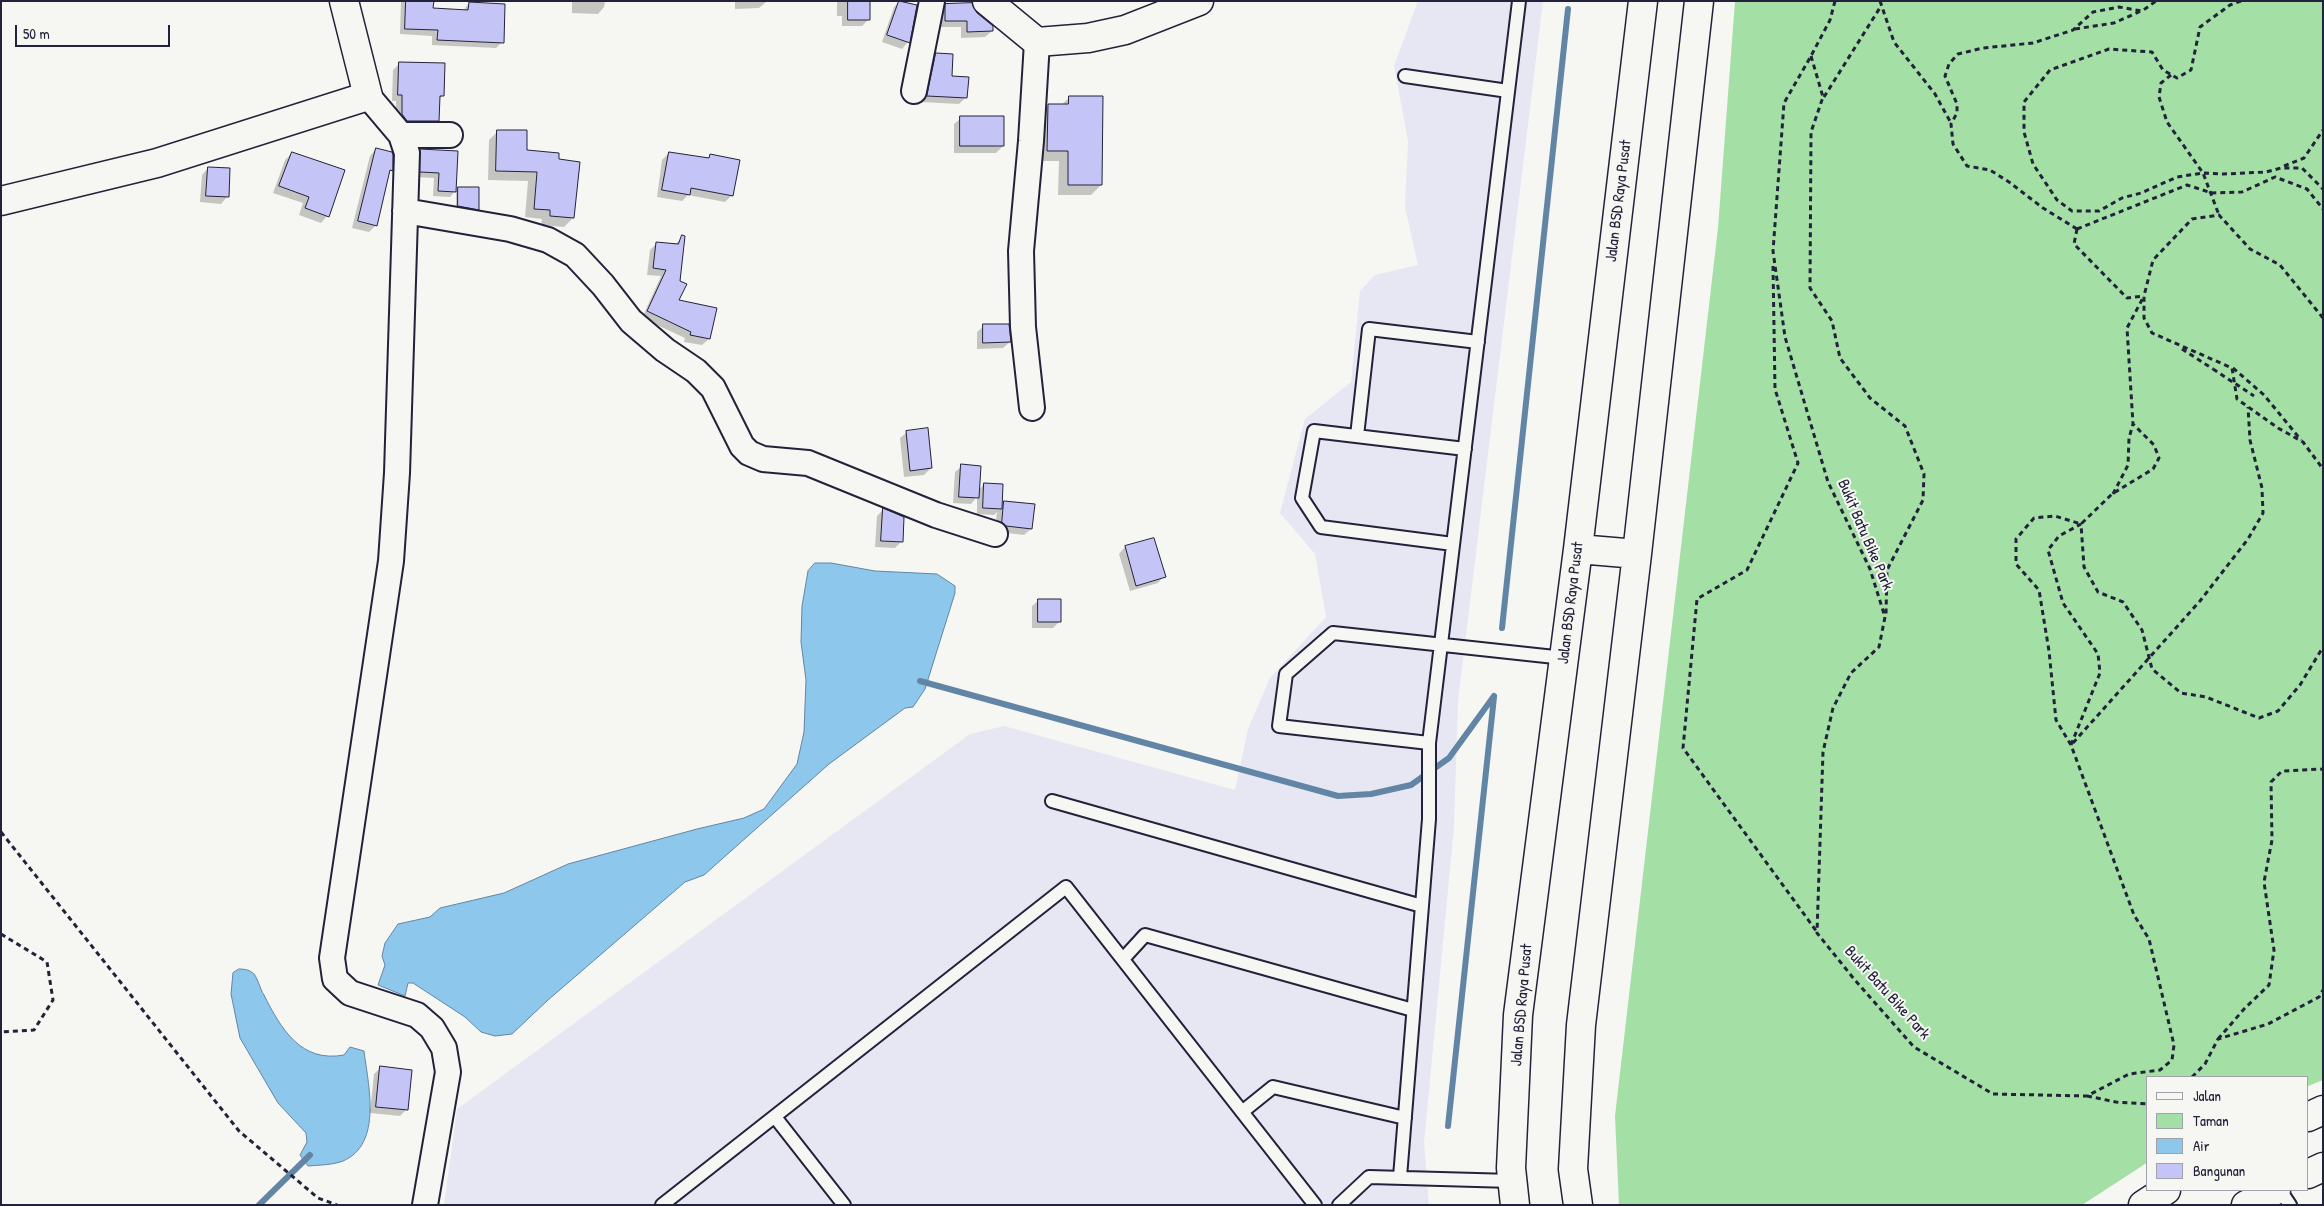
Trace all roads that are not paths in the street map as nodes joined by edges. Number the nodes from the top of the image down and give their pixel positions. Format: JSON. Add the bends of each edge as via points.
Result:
{"nodes":[{"id":1,"x":344,"y":1,"type":"edge"},
{"id":2,"x":932,"y":1,"type":"edge"},
{"id":3,"x":987,"y":1,"type":"edge"},
{"id":4,"x":1199,"y":1,"type":"edge"},
{"id":5,"x":1519,"y":1,"type":"edge"},
{"id":6,"x":1643,"y":1,"type":"edge"},
{"id":7,"x":1699,"y":1,"type":"edge"},
{"id":8,"x":1037,"y":42,"type":"junction"},
{"id":9,"x":1405,"y":76,"type":"dead end"},
{"id":10,"x":914,"y":91,"type":"dead end"},
{"id":11,"x":1508,"y":91,"type":"junction"},
{"id":12,"x":368,"y":96,"type":"junction"},
{"id":13,"x":450,"y":135,"type":"dead end"},
{"id":14,"x":402,"y":136,"type":"junction"},
{"id":15,"x":1,"y":201,"type":"edge"},
{"id":16,"x":405,"y":211,"type":"junction"},
{"id":17,"x":1478,"y":342,"type":"junction"},
{"id":18,"x":1032,"y":408,"type":"dead end"},
{"id":19,"x":1357,"y":436,"type":"junction"},
{"id":20,"x":1464,"y":449,"type":"junction"},
{"id":21,"x":995,"y":534,"type":"dead end"},
{"id":22,"x":1453,"y":544,"type":"junction"},
{"id":23,"x":1578,"y":549,"type":"junction"},
{"id":24,"x":1637,"y":554,"type":"junction"},
{"id":25,"x":1441,"y":646,"type":"junction"},
{"id":26,"x":1564,"y":658,"type":"junction"},
{"id":27,"x":1429,"y":743,"type":"junction"},
{"id":28,"x":1052,"y":801,"type":"dead end"},
{"id":29,"x":1422,"y":906,"type":"junction"},
{"id":30,"x":1123,"y":959,"type":"junction"},
{"id":31,"x":1414,"y":1010,"type":"junction"},
{"id":32,"x":2323,"y":1110,"type":"edge"},
{"id":33,"x":1242,"y":1112,"type":"junction"},
{"id":34,"x":776,"y":1117,"type":"junction"},
{"id":35,"x":2309,"y":1117,"type":"edge"},
{"id":36,"x":1405,"y":1118,"type":"junction"},
{"id":37,"x":2323,"y":1167,"type":"edge"},
{"id":38,"x":2309,"y":1174,"type":"edge"},
{"id":39,"x":1400,"y":1177,"type":"junction"},
{"id":40,"x":2164,"y":1191,"type":"edge"},
{"id":41,"x":2274,"y":1191,"type":"edge"},
{"id":42,"x":2281,"y":1191,"type":"edge"},
{"id":43,"x":1513,"y":1193,"type":"edge"},
{"id":44,"x":425,"y":1205,"type":"edge"},
{"id":45,"x":662,"y":1205,"type":"edge"},
{"id":46,"x":844,"y":1205,"type":"edge"},
{"id":47,"x":1315,"y":1205,"type":"edge"},
{"id":48,"x":1339,"y":1205,"type":"edge"},
{"id":49,"x":1578,"y":1205,"type":"edge"},
{"id":50,"x":2143,"y":1205,"type":"edge"},
{"id":51,"x":2246,"y":1205,"type":"edge"},
{"id":52,"x":2290,"y":1205,"type":"edge"}],
"edges":[{"from":1,"to":12,"type":"main road"},
{"from":2,"to":10,"type":"street"},
{"from":3,"to":8,"type":"main road"},
{"from":4,"to":8,"type":"main road","via":[[1125,30],[1088,38]]},
{"from":5,"to":11,"type":"lane"},
{"from":6,"to":23,"type":"main road","name":"Jalan BSD Raya Pusat"},
{"from":7,"to":24,"type":"main road"},
{"from":8,"to":18,"type":"street","via":[[1021,251],[1023,327]]},
{"from":9,"to":11,"type":"lane"},
{"from":11,"to":17,"type":"lane"},
{"from":12,"to":14,"type":"street"},
{"from":12,"to":15,"type":"main road","via":[[157,163]]},
{"from":13,"to":14,"type":"street"},
{"from":14,"to":16,"type":"street","via":[[407,153]]},
{"from":16,"to":21,"type":"street","via":[[510,229],[548,240],[575,255],[631,321],[713,388],[742,446],[749,453],[763,459],[808,463],[936,515]]},
{"from":16,"to":44,"type":"street","via":[[391,561],[332,958],[335,979],[350,993],[416,1015],[432,1028],[444,1048],[448,1072]]},
{"from":17,"to":19,"type":"lane","via":[[1369,329]]},
{"from":17,"to":20,"type":"lane"},
{"from":19,"to":20,"type":"lane"},
{"from":19,"to":22,"type":"lane","via":[[1314,431],[1302,498],[1321,527]]},
{"from":20,"to":22,"type":"lane"},
{"from":22,"to":25,"type":"lane"},
{"from":23,"to":24,"type":"main road"},
{"from":23,"to":26,"type":"main road","name":"Jalan BSD Raya Pusat"},
{"from":24,"to":49,"type":"main road","via":[[1581,1025],[1573,1169]]},
{"from":25,"to":26,"type":"lane"},
{"from":25,"to":27,"type":"lane"},
{"from":25,"to":27,"type":"lane","via":[[1333,633],[1286,674],[1279,726]]},
{"from":26,"to":43,"type":"main road","name":"Jalan BSD Raya Pusat","via":[[1518,1015],[1511,1168]]},
{"from":27,"to":29,"type":"lane","via":[[1429,819]]},
{"from":28,"to":29,"type":"lane"},
{"from":29,"to":31,"type":"lane"},
{"from":30,"to":31,"type":"lane","via":[[1145,935]]},
{"from":30,"to":33,"type":"lane"},
{"from":30,"to":34,"type":"lane","via":[[1066,887]]},
{"from":31,"to":36,"type":"lane"},
{"from":32,"to":35,"type":"main road"},
{"from":33,"to":36,"type":"lane","via":[[1273,1087]]},
{"from":33,"to":47,"type":"lane"},
{"from":34,"to":45,"type":"lane"},
{"from":34,"to":46,"type":"lane"},
{"from":36,"to":39,"type":"lane"},
{"from":37,"to":38,"type":"main road"},
{"from":39,"to":43,"type":"lane"},
{"from":39,"to":48,"type":"lane","via":[[1369,1177]]},
{"from":40,"to":50,"type":"main road"},
{"from":41,"to":51,"type":"main road"},
{"from":42,"to":52,"type":"lane"}]}
